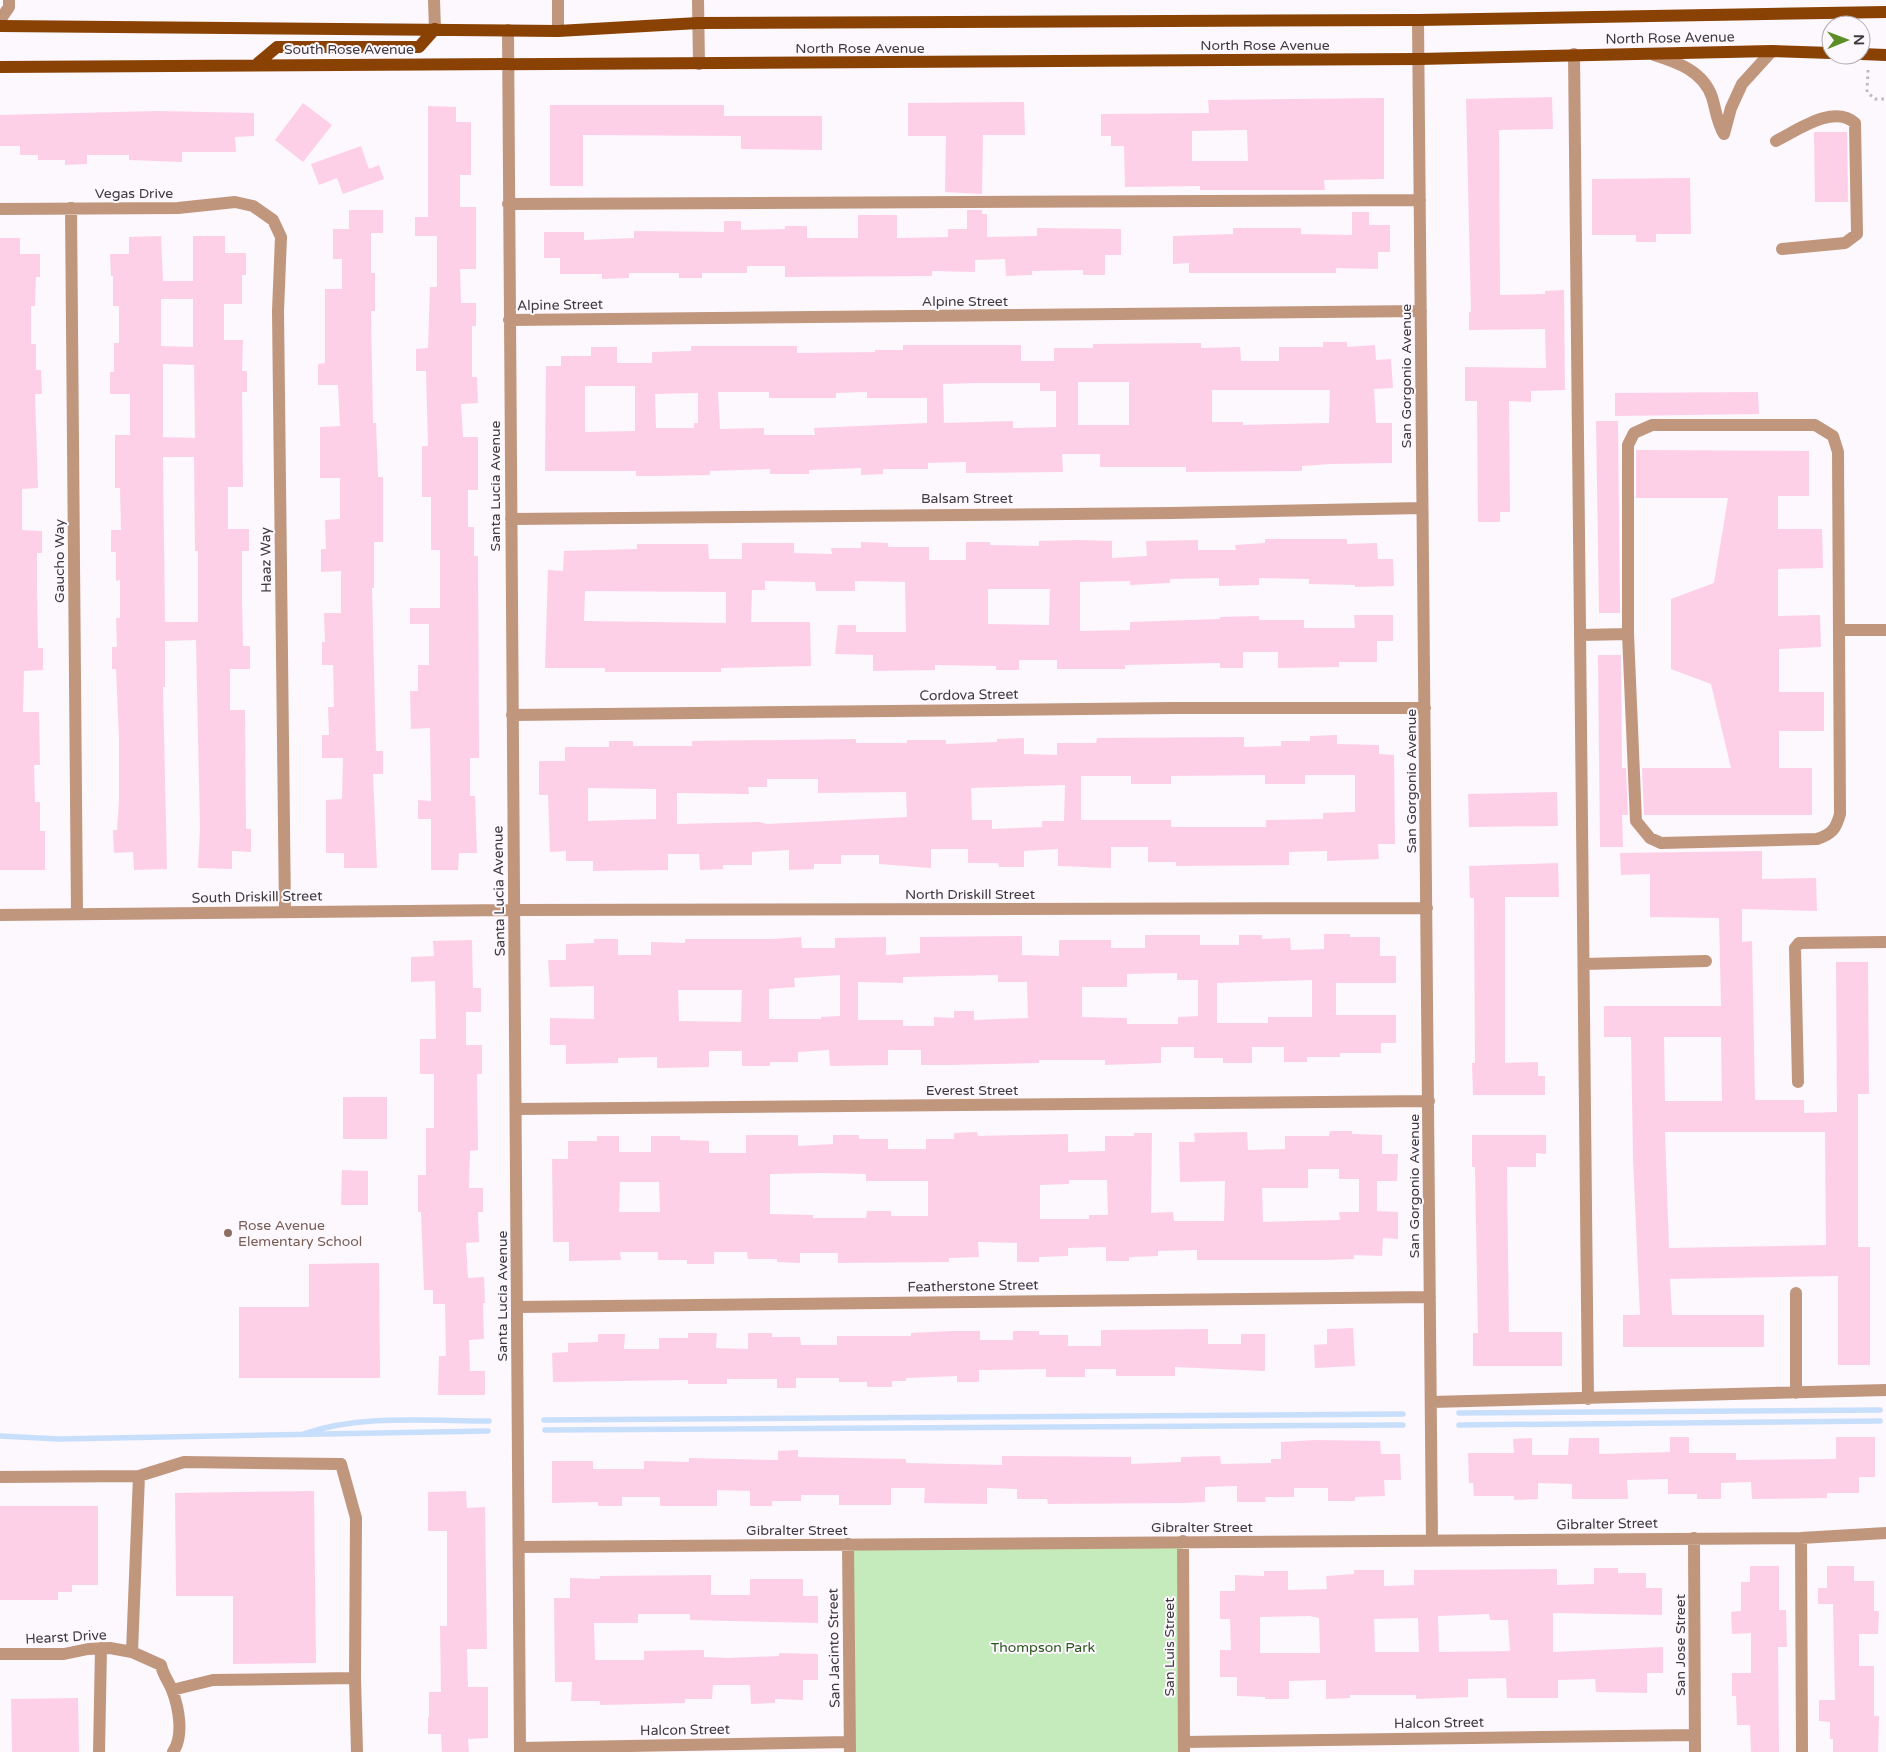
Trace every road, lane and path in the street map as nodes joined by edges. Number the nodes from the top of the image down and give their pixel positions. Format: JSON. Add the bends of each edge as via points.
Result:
{"nodes":[{"id":1,"x":9,"y":0,"type":"edge"},
{"id":2,"x":434,"y":0,"type":"edge"},
{"id":3,"x":558,"y":0,"type":"edge"},
{"id":4,"x":698,"y":0,"type":"edge"},
{"id":5,"x":1886,"y":12,"type":"edge"},
{"id":6,"x":0,"y":20,"type":"edge"},
{"id":7,"x":1418,"y":20,"type":"junction"},
{"id":8,"x":698,"y":23,"type":"junction"},
{"id":9,"x":0,"y":26,"type":"edge"},
{"id":10,"x":435,"y":29,"type":"junction"},
{"id":11,"x":508,"y":30,"type":"junction"},
{"id":12,"x":558,"y":31,"type":"junction"},
{"id":13,"x":1772,"y":51,"type":"junction"},
{"id":14,"x":1649,"y":53,"type":"junction"},
{"id":15,"x":1821,"y":53,"type":"edge"},
{"id":16,"x":1574,"y":54,"type":"junction"},
{"id":17,"x":1871,"y":54,"type":"edge"},
{"id":18,"x":1886,"y":55,"type":"edge"},
{"id":19,"x":1418,"y":58,"type":"junction"},
{"id":20,"x":258,"y":63,"type":"junction"},
{"id":21,"x":699,"y":64,"type":"junction"},
{"id":22,"x":507,"y":65,"type":"junction"},
{"id":23,"x":0,"y":66,"type":"edge"},
{"id":24,"x":1875,"y":99,"type":"dead end"},
{"id":25,"x":1886,"y":99,"type":"edge"},
{"id":26,"x":1776,"y":141,"type":"dead end"},
{"id":27,"x":1420,"y":200,"type":"junction"},
{"id":28,"x":508,"y":204,"type":"junction"},
{"id":29,"x":71,"y":208,"type":"junction"},
{"id":30,"x":0,"y":209,"type":"edge"},
{"id":31,"x":265,"y":212,"type":"joint"},
{"id":32,"x":1782,"y":249,"type":"dead end"},
{"id":33,"x":1421,"y":311,"type":"junction"},
{"id":34,"x":509,"y":320,"type":"junction"},
{"id":35,"x":1422,"y":508,"type":"junction"},
{"id":36,"x":511,"y":519,"type":"junction"},
{"id":37,"x":1839,"y":630,"type":"junction"},
{"id":38,"x":1886,"y":630,"type":"edge"},
{"id":39,"x":1628,"y":634,"type":"junction"},
{"id":40,"x":1580,"y":635,"type":"junction"},
{"id":41,"x":1425,"y":708,"type":"junction"},
{"id":42,"x":512,"y":715,"type":"junction"},
{"id":43,"x":1427,"y":908,"type":"junction"},
{"id":44,"x":514,"y":910,"type":"junction"},
{"id":45,"x":285,"y":912,"type":"junction"},
{"id":46,"x":77,"y":914,"type":"junction"},
{"id":47,"x":0,"y":915,"type":"edge"},
{"id":48,"x":1886,"y":942,"type":"edge"},
{"id":49,"x":1706,"y":961,"type":"dead end"},
{"id":50,"x":1584,"y":964,"type":"junction"},
{"id":51,"x":1798,"y":1082,"type":"dead end"},
{"id":52,"x":1429,"y":1101,"type":"junction"},
{"id":53,"x":516,"y":1109,"type":"junction"},
{"id":54,"x":1796,"y":1293,"type":"dead end"},
{"id":55,"x":1430,"y":1296,"type":"junction"},
{"id":56,"x":517,"y":1306,"type":"junction"},
{"id":57,"x":1886,"y":1390,"type":"edge"},
{"id":58,"x":1796,"y":1393,"type":"junction"},
{"id":59,"x":1588,"y":1399,"type":"junction"},
{"id":60,"x":1431,"y":1402,"type":"junction"},
{"id":61,"x":139,"y":1476,"type":"junction"},
{"id":62,"x":0,"y":1477,"type":"edge"},
{"id":63,"x":1886,"y":1533,"type":"edge"},
{"id":64,"x":1694,"y":1538,"type":"junction"},
{"id":65,"x":1801,"y":1538,"type":"junction"},
{"id":66,"x":1183,"y":1541,"type":"junction"},
{"id":67,"x":1432,"y":1541,"type":"junction"},
{"id":68,"x":848,"y":1544,"type":"junction"},
{"id":69,"x":519,"y":1547,"type":"junction"},
{"id":70,"x":101,"y":1648,"type":"junction"},
{"id":71,"x":132,"y":1652,"type":"junction"},
{"id":72,"x":0,"y":1654,"type":"edge"},
{"id":73,"x":355,"y":1678,"type":"junction"},
{"id":74,"x":172,"y":1690,"type":"junction"},
{"id":75,"x":1695,"y":1735,"type":"junction"},
{"id":76,"x":850,"y":1747,"type":"edge"},
{"id":77,"x":1184,"y":1747,"type":"edge"},
{"id":78,"x":520,"y":1750,"type":"edge"},
{"id":79,"x":99,"y":1752,"type":"edge"},
{"id":80,"x":173,"y":1752,"type":"edge"},
{"id":81,"x":357,"y":1752,"type":"edge"},
{"id":82,"x":1695,"y":1752,"type":"edge"},
{"id":83,"x":1802,"y":1752,"type":"edge"}],
"edges":[{"from":1,"to":6,"type":"street","via":[[9,7]]},
{"from":2,"to":10,"type":"street"},
{"from":3,"to":12,"type":"street"},
{"from":4,"to":8,"type":"street"},
{"from":5,"to":7,"type":"main road","name":"North Rose Avenue"},
{"from":7,"to":8,"type":"main road","name":"North Rose Avenue"},
{"from":7,"to":19,"type":"street","name":"San Gorgonio Avenue"},
{"from":8,"to":12,"type":"main road","name":"South Rose Avenue"},
{"from":8,"to":21,"type":"street"},
{"from":9,"to":10,"type":"main road","name":"South Rose Avenue"},
{"from":10,"to":11,"type":"main road","name":"South Rose Avenue"},
{"from":10,"to":20,"type":"main road","via":[[419,47],[277,47]]},
{"from":11,"to":12,"type":"main road","name":"South Rose Avenue"},
{"from":11,"to":22,"type":"street","name":"Santa Lucia Avenue"},
{"from":13,"to":14,"type":"main road","name":"North Rose Avenue"},
{"from":13,"to":14,"type":"street","via":[[1742,84],[1724,134],[1706,84],[1689,68]]},
{"from":13,"to":15,"type":"main road","name":"North Rose Avenue"},
{"from":14,"to":16,"type":"main road","name":"North Rose Avenue"},
{"from":16,"to":19,"type":"main road","name":"North Rose Avenue"},
{"from":16,"to":40,"type":"street"},
{"from":17,"to":18,"type":"main road"},
{"from":19,"to":21,"type":"main road","name":"North Rose Avenue"},
{"from":19,"to":27,"type":"street","name":"San Gorgonio Avenue"},
{"from":20,"to":22,"type":"main road","name":"South Rose Avenue"},
{"from":20,"to":23,"type":"main road","name":"South Rose Avenue"},
{"from":21,"to":22,"type":"main road","name":"South Rose Avenue"},
{"from":22,"to":28,"type":"street","name":"Santa Lucia Avenue"},
{"from":24,"to":25,"type":"path"},
{"from":26,"to":32,"type":"street","via":[[1836,115],[1848,116],[1855,122],[1857,234],[1845,243]]},
{"from":27,"to":28,"type":"street"},
{"from":27,"to":33,"type":"street","name":"San Gorgonio Avenue"},
{"from":28,"to":34,"type":"street","name":"Santa Lucia Avenue"},
{"from":29,"to":30,"type":"street","name":"Vegas Drive"},
{"from":29,"to":31,"type":"street","name":"Vegas Drive","via":[[178,208],[235,202]]},
{"from":29,"to":46,"type":"street","name":"Gaucho Way"},
{"from":31,"to":45,"type":"street","name":"Haaz Way","via":[[281,236],[282,250],[278,311]]},
{"from":33,"to":34,"type":"street","name":"Alpine Street"},
{"from":33,"to":35,"type":"street","name":"San Gorgonio Avenue"},
{"from":34,"to":36,"type":"street","name":"Santa Lucia Avenue"},
{"from":35,"to":36,"type":"street","name":"Balsam Street"},
{"from":35,"to":41,"type":"street","name":"San Gorgonio Avenue"},
{"from":36,"to":42,"type":"street","name":"Santa Lucia Avenue"},
{"from":37,"to":38,"type":"street"},
{"from":37,"to":39,"type":"street","via":[[1840,814],[1837,827],[1829,835],[1817,839],[1661,843],[1650,838],[1636,821]]},
{"from":37,"to":39,"type":"street","via":[[1838,452],[1833,436],[1815,425],[1652,426],[1634,433],[1628,445]]},
{"from":39,"to":40,"type":"street"},
{"from":40,"to":50,"type":"street"},
{"from":41,"to":42,"type":"street","name":"Cordova Street"},
{"from":41,"to":43,"type":"street","name":"San Gorgonio Avenue"},
{"from":42,"to":44,"type":"street","name":"Santa Lucia Avenue"},
{"from":43,"to":44,"type":"street","name":"North Driskill Street"},
{"from":43,"to":52,"type":"street","name":"San Gorgonio Avenue"},
{"from":44,"to":45,"type":"street","name":"South Driskill Street"},
{"from":44,"to":53,"type":"street","name":"Santa Lucia Avenue"},
{"from":45,"to":46,"type":"street","name":"South Driskill Street"},
{"from":46,"to":47,"type":"street","name":"South Driskill Street"},
{"from":48,"to":51,"type":"street","via":[[1799,943],[1795,948]]},
{"from":49,"to":50,"type":"street"},
{"from":50,"to":59,"type":"street"},
{"from":52,"to":53,"type":"street","name":"Everest Street"},
{"from":52,"to":55,"type":"street","name":"San Gorgonio Avenue"},
{"from":53,"to":56,"type":"street","name":"Santa Lucia Avenue"},
{"from":54,"to":58,"type":"street"},
{"from":55,"to":56,"type":"street","name":"Featherstone Street"},
{"from":55,"to":60,"type":"street","name":"San Gorgonio Avenue"},
{"from":56,"to":69,"type":"street","name":"Santa Lucia Avenue"},
{"from":57,"to":58,"type":"street"},
{"from":58,"to":59,"type":"street"},
{"from":59,"to":60,"type":"street"},
{"from":60,"to":67,"type":"street","name":"San Gorgonio Avenue"},
{"from":61,"to":62,"type":"street"},
{"from":61,"to":71,"type":"street"},
{"from":61,"to":73,"type":"street","via":[[184,1462],[341,1464],[356,1518]]},
{"from":63,"to":65,"type":"street","name":"Gibralter Street"},
{"from":64,"to":65,"type":"street","name":"Gibralter Street"},
{"from":64,"to":67,"type":"street","name":"Gibralter Street"},
{"from":64,"to":75,"type":"street","name":"San Jose Street"},
{"from":65,"to":83,"type":"street"},
{"from":66,"to":67,"type":"street","name":"Gibralter Street"},
{"from":66,"to":68,"type":"street","name":"Gibralter Street"},
{"from":66,"to":77,"type":"street","name":"San Luis Street"},
{"from":68,"to":69,"type":"street","name":"Gibralter Street"},
{"from":68,"to":76,"type":"street","name":"San Jacinto Street"},
{"from":69,"to":78,"type":"street","name":"Santa Lucia Avenue"},
{"from":70,"to":71,"type":"street","name":"Hearst Drive"},
{"from":70,"to":72,"type":"street","name":"Hearst Drive","via":[[64,1654]]},
{"from":70,"to":79,"type":"street"},
{"from":71,"to":74,"type":"street","name":"Hearst Drive","via":[[161,1665]]},
{"from":73,"to":74,"type":"street","via":[[213,1680]]},
{"from":73,"to":81,"type":"street"},
{"from":74,"to":80,"type":"street","via":[[178,1711],[178,1734]]},
{"from":75,"to":77,"type":"street","name":"Halcon Street"},
{"from":75,"to":82,"type":"street","name":"San Jose Street"},
{"from":76,"to":78,"type":"street","name":"Halcon Street"}]}
